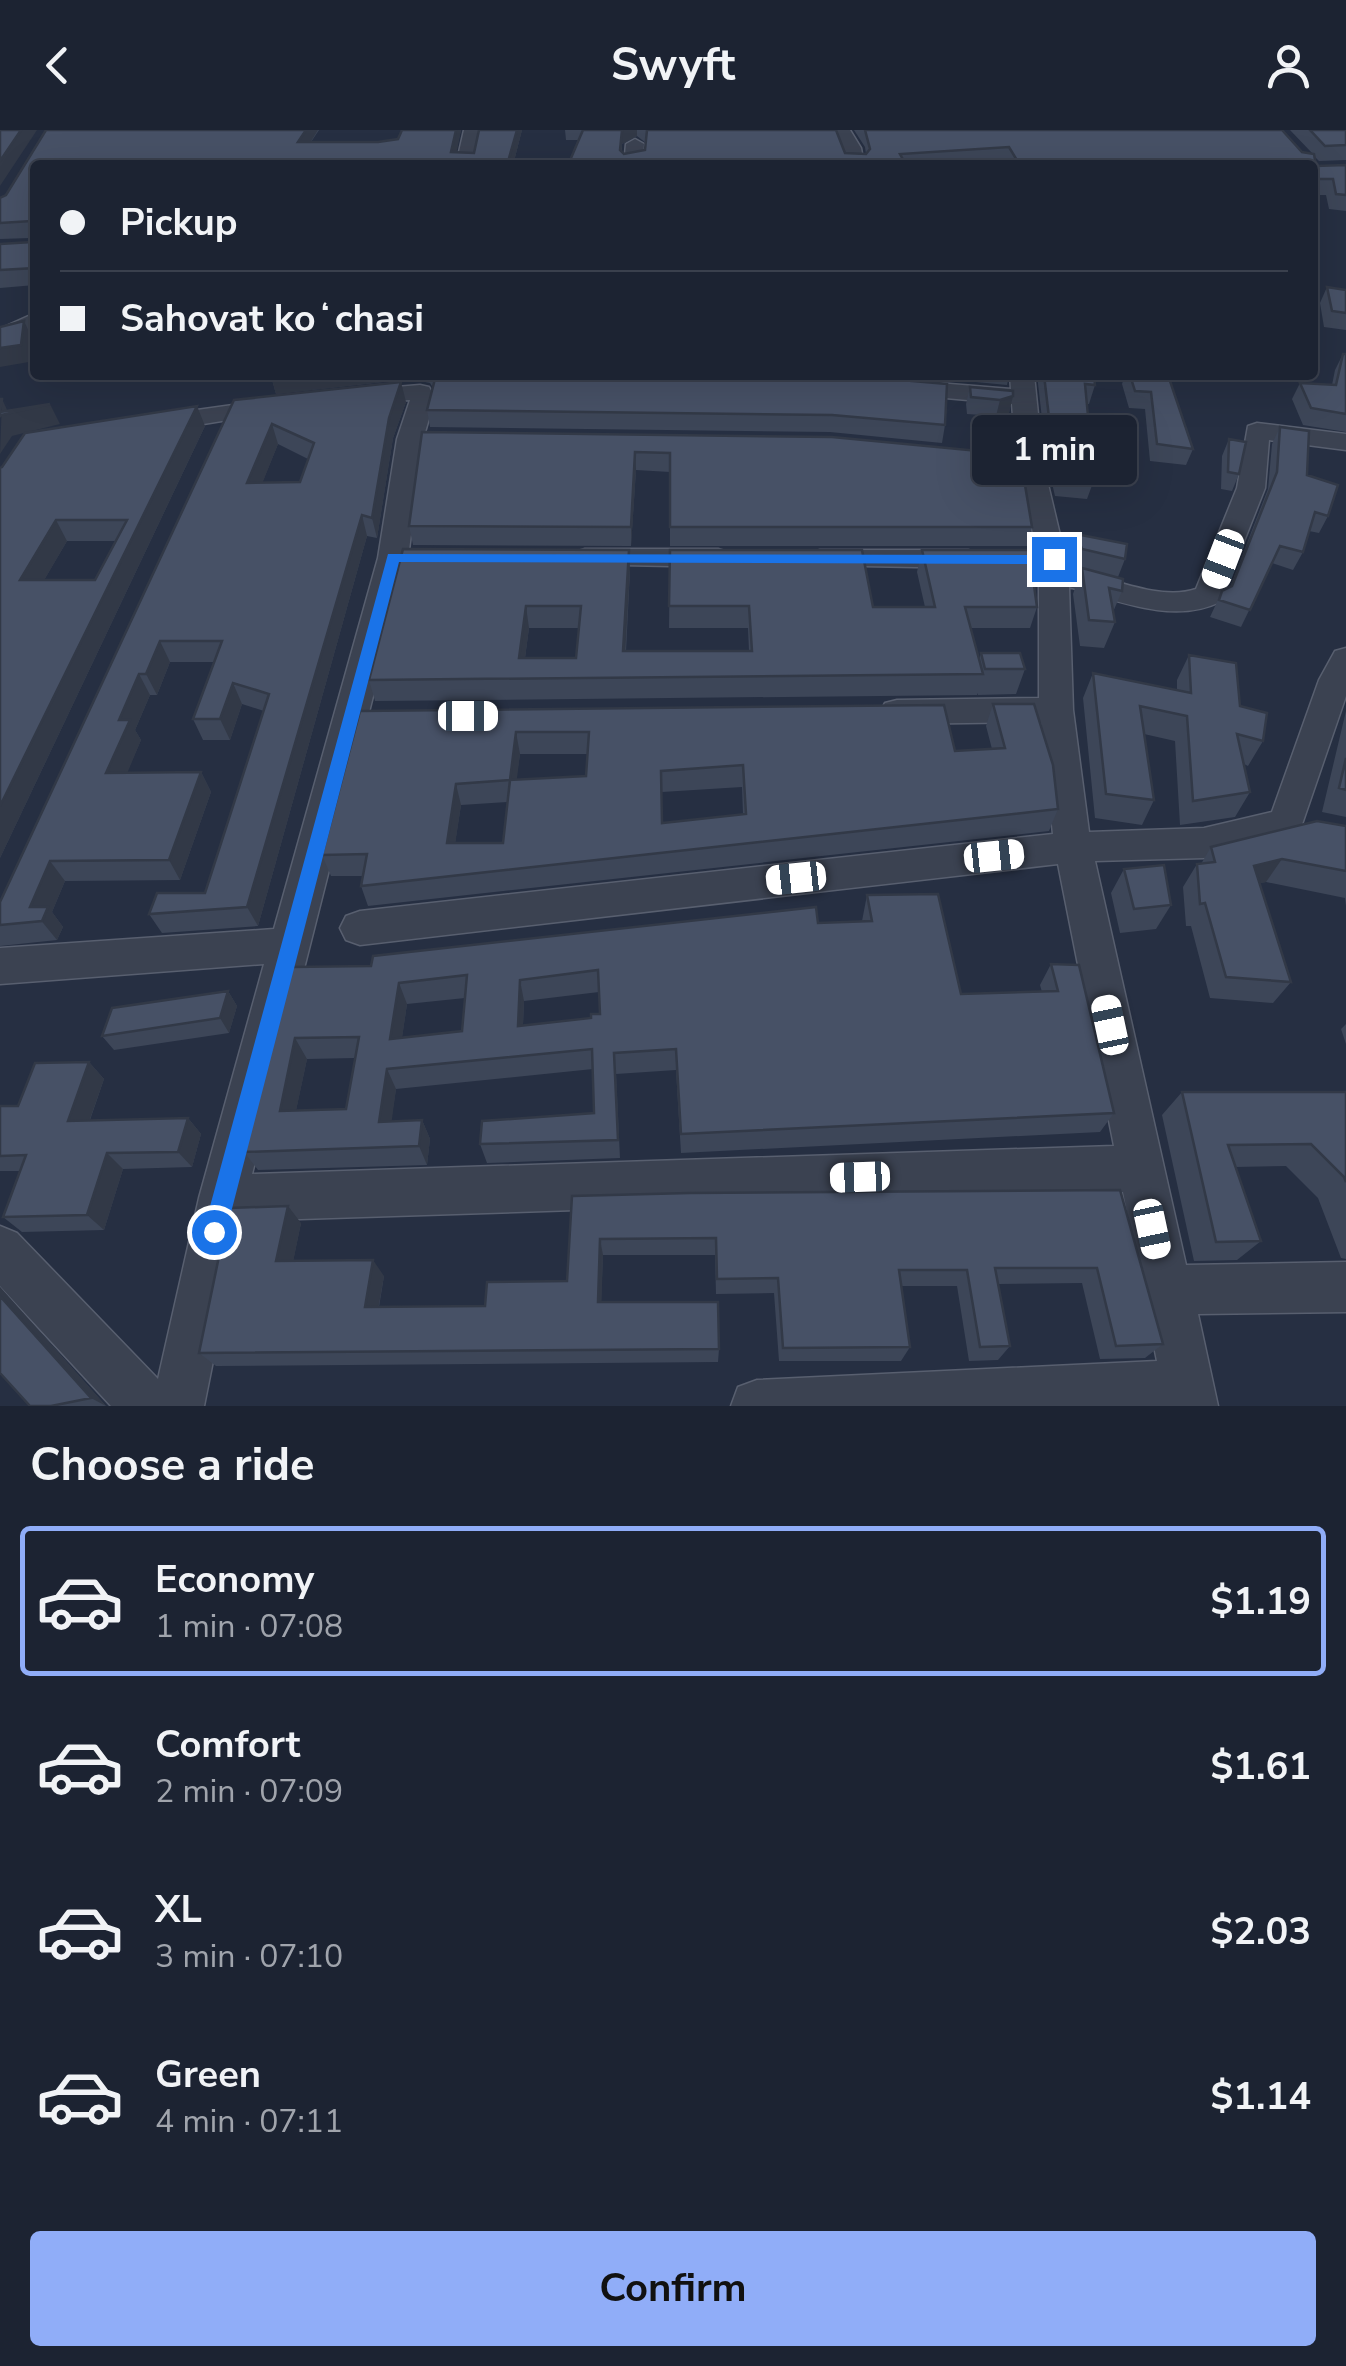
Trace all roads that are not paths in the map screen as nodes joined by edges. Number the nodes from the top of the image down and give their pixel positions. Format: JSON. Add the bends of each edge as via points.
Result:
{"nodes":[{"id":1,"x":473,"y":130,"type":"edge"},
{"id":2,"x":841,"y":130,"type":"edge"},
{"id":3,"x":636,"y":144,"type":"dead end"},
{"id":4,"x":466,"y":160,"type":"edge"},
{"id":5,"x":634,"y":160,"type":"edge"},
{"id":6,"x":854,"y":160,"type":"edge"},
{"id":7,"x":30,"y":324,"type":"edge"},
{"id":8,"x":0,"y":336,"type":"edge"},
{"id":9,"x":429,"y":384,"type":"edge"},
{"id":10,"x":885,"y":386,"type":"edge"},
{"id":11,"x":1023,"y":386,"type":"edge"},
{"id":12,"x":337,"y":399,"type":"edge"},
{"id":13,"x":300,"y":403,"type":"edge"},
{"id":14,"x":228,"y":412,"type":"junction"},
{"id":15,"x":136,"y":426,"type":"edge"},
{"id":16,"x":1346,"y":442,"type":"edge"},
{"id":17,"x":212,"y":447,"type":"edge"},
{"id":18,"x":548,"y":558,"type":"edge"},
{"id":19,"x":743,"y":558,"type":"edge"},
{"id":20,"x":782,"y":558,"type":"edge"},
{"id":21,"x":1029,"y":563,"type":"junction"},
{"id":22,"x":1342,"y":673,"type":"edge"},
{"id":23,"x":1056,"y":710,"type":"junction"},
{"id":24,"x":860,"y":712,"type":"edge"},
{"id":25,"x":1073,"y":847,"type":"junction"},
{"id":26,"x":360,"y":928,"type":"dead end"},
{"id":27,"x":290,"y":945,"type":"junction"},
{"id":28,"x":0,"y":966,"type":"edge"},
{"id":29,"x":1139,"y":1168,"type":"junction"},
{"id":30,"x":222,"y":1198,"type":"junction"},
{"id":31,"x":0,"y":1250,"type":"edge"},
{"id":32,"x":1346,"y":1287,"type":"edge"},
{"id":33,"x":1165,"y":1290,"type":"junction"},
{"id":34,"x":1189,"y":1396,"type":"edge"},
{"id":35,"x":147,"y":1406,"type":"edge"},
{"id":36,"x":178,"y":1406,"type":"edge"},
{"id":37,"x":757,"y":1406,"type":"edge"}],
"edges":[{"from":1,"to":4,"type":"street"},
{"from":2,"to":6,"type":"street"},
{"from":3,"to":5,"type":"street"},
{"from":7,"to":8,"type":"street"},
{"from":9,"to":12,"type":"street"},
{"from":9,"to":27,"type":"street","via":[[412,558],[370,716]]},
{"from":10,"to":11,"type":"street"},
{"from":11,"to":21,"type":"street"},
{"from":13,"to":14,"type":"street"},
{"from":14,"to":15,"type":"street"},
{"from":14,"to":17,"type":"street"},
{"from":16,"to":21,"type":"street","via":[[1257,430],[1251,488],[1202,600],[1180,604]]},
{"from":18,"to":19,"type":"street"},
{"from":20,"to":21,"type":"street"},
{"from":21,"to":23,"type":"street"},
{"from":22,"to":25,"type":"street","via":[[1301,826],[1204,843]]},
{"from":23,"to":24,"type":"street"},
{"from":23,"to":25,"type":"street"},
{"from":25,"to":26,"type":"street"},
{"from":25,"to":29,"type":"street"},
{"from":27,"to":28,"type":"street"},
{"from":27,"to":30,"type":"street"},
{"from":29,"to":30,"type":"street"},
{"from":29,"to":33,"type":"street"},
{"from":30,"to":36,"type":"street"},
{"from":31,"to":35,"type":"street"},
{"from":32,"to":33,"type":"street"},
{"from":33,"to":34,"type":"street"},
{"from":34,"to":37,"type":"street"}]}
